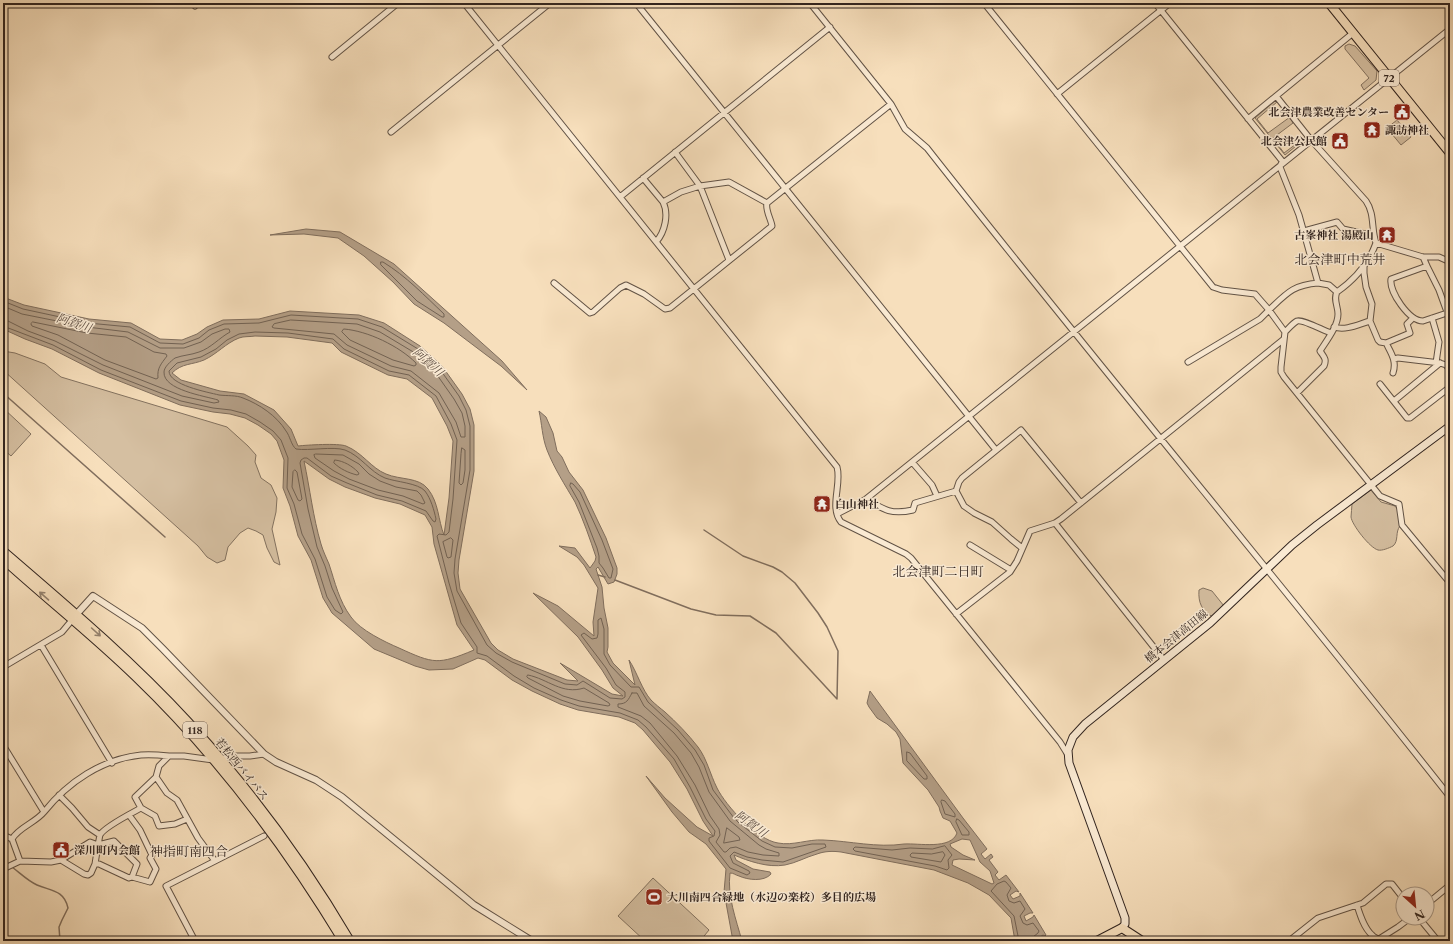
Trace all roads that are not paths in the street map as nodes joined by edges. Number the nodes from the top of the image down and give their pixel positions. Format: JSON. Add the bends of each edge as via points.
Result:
{"nodes":[{"id":1,"x":398,"y":3,"type":"edge"},
{"id":2,"x":464,"y":3,"type":"edge"},
{"id":3,"x":550,"y":3,"type":"edge"},
{"id":4,"x":636,"y":3,"type":"edge"},
{"id":5,"x":810,"y":3,"type":"edge"},
{"id":6,"x":984,"y":3,"type":"edge"},
{"id":7,"x":1155,"y":3,"type":"edge"},
{"id":8,"x":1170,"y":3,"type":"edge"},
{"id":9,"x":1329,"y":3,"type":"edge"},
{"id":10,"x":1161,"y":11,"type":"junction"},
{"id":11,"x":830,"y":27,"type":"junction"},
{"id":12,"x":1450,"y":29,"type":"edge"},
{"id":13,"x":1353,"y":33,"type":"junction"},
{"id":14,"x":498,"y":45,"type":"junction"},
{"id":15,"x":332,"y":57,"type":"dead end"},
{"id":16,"x":1389,"y":78,"type":"junction"},
{"id":17,"x":1057,"y":94,"type":"junction"},
{"id":18,"x":1276,"y":96,"type":"junction"},
{"id":19,"x":891,"y":104,"type":"junction"},
{"id":20,"x":724,"y":112,"type":"junction"},
{"id":21,"x":1248,"y":119,"type":"junction"},
{"id":22,"x":391,"y":132,"type":"dead end"},
{"id":23,"x":1311,"y":140,"type":"junction"},
{"id":24,"x":675,"y":152,"type":"junction"},
{"id":25,"x":1450,"y":153,"type":"edge"},
{"id":26,"x":1282,"y":163,"type":"junction"},
{"id":27,"x":643,"y":178,"type":"junction"},
{"id":28,"x":700,"y":186,"type":"junction"},
{"id":29,"x":786,"y":189,"type":"junction"},
{"id":30,"x":620,"y":197,"type":"junction"},
{"id":31,"x":663,"y":202,"type":"junction"},
{"id":32,"x":767,"y":203,"type":"junction"},
{"id":33,"x":1304,"y":231,"type":"junction"},
{"id":34,"x":1374,"y":236,"type":"junction"},
{"id":35,"x":656,"y":242,"type":"junction"},
{"id":36,"x":1376,"y":243,"type":"junction"},
{"id":37,"x":1179,"y":246,"type":"junction"},
{"id":38,"x":1423,"y":257,"type":"junction"},
{"id":39,"x":729,"y":260,"type":"junction"},
{"id":40,"x":1449,"y":260,"type":"edge"},
{"id":41,"x":1427,"y":266,"type":"junction"},
{"id":42,"x":1364,"y":267,"type":"junction"},
{"id":43,"x":1318,"y":282,"type":"junction"},
{"id":44,"x":554,"y":283,"type":"dead end"},
{"id":45,"x":694,"y":289,"type":"junction"},
{"id":46,"x":1337,"y":292,"type":"junction"},
{"id":47,"x":1269,"y":310,"type":"junction"},
{"id":48,"x":1448,"y":312,"type":"edge"},
{"id":49,"x":1413,"y":318,"type":"junction"},
{"id":50,"x":1432,"y":318,"type":"junction"},
{"id":51,"x":1370,"y":321,"type":"junction"},
{"id":52,"x":1334,"y":327,"type":"junction"},
{"id":53,"x":1074,"y":331,"type":"junction"},
{"id":54,"x":1285,"y":332,"type":"junction"},
{"id":55,"x":1331,"y":333,"type":"junction"},
{"id":56,"x":1284,"y":339,"type":"junction"},
{"id":57,"x":1386,"y":343,"type":"junction"},
{"id":58,"x":1394,"y":359,"type":"junction"},
{"id":59,"x":1188,"y":362,"type":"dead end"},
{"id":60,"x":1438,"y":363,"type":"junction"},
{"id":61,"x":1450,"y":370,"type":"edge"},
{"id":62,"x":1393,"y":374,"type":"dead end"},
{"id":63,"x":1380,"y":384,"type":"dead end"},
{"id":64,"x":1450,"y":387,"type":"edge"},
{"id":65,"x":1297,"y":393,"type":"junction"},
{"id":66,"x":1394,"y":401,"type":"junction"},
{"id":67,"x":969,"y":416,"type":"junction"},
{"id":68,"x":1450,"y":426,"type":"edge"},
{"id":69,"x":1161,"y":439,"type":"junction"},
{"id":70,"x":996,"y":450,"type":"junction"},
{"id":71,"x":912,"y":462,"type":"junction"},
{"id":72,"x":1371,"y":485,"type":"junction"},
{"id":73,"x":956,"y":491,"type":"junction"},
{"id":74,"x":938,"y":496,"type":"junction"},
{"id":75,"x":866,"y":499,"type":"junction"},
{"id":76,"x":1081,"y":503,"type":"junction"},
{"id":77,"x":837,"y":514,"type":"junction"},
{"id":78,"x":1055,"y":523,"type":"junction"},
{"id":79,"x":970,"y":545,"type":"dead end"},
{"id":80,"x":1022,"y":548,"type":"junction"},
{"id":81,"x":3,"y":551,"type":"edge"},
{"id":82,"x":3,"y":559,"type":"edge"},
{"id":83,"x":1011,"y":570,"type":"junction"},
{"id":84,"x":1267,"y":570,"type":"junction"},
{"id":85,"x":1450,"y":583,"type":"edge"},
{"id":86,"x":956,"y":614,"type":"junction"},
{"id":87,"x":74,"y":617,"type":"junction"},
{"id":88,"x":41,"y":645,"type":"junction"},
{"id":89,"x":1164,"y":660,"type":"junction"},
{"id":90,"x":3,"y":667,"type":"edge"},
{"id":91,"x":3,"y":745,"type":"edge"},
{"id":92,"x":264,"y":754,"type":"junction"},
{"id":93,"x":1068,"y":755,"type":"junction"},
{"id":94,"x":169,"y":756,"type":"junction"},
{"id":95,"x":217,"y":759,"type":"junction"},
{"id":96,"x":112,"y":763,"type":"junction"},
{"id":97,"x":156,"y":777,"type":"junction"},
{"id":98,"x":59,"y":795,"type":"junction"},
{"id":99,"x":1450,"y":797,"type":"edge"},
{"id":100,"x":140,"y":808,"type":"junction"},
{"id":101,"x":44,"y":812,"type":"junction"},
{"id":102,"x":129,"y":815,"type":"junction"},
{"id":103,"x":187,"y":819,"type":"junction"},
{"id":104,"x":3,"y":834,"type":"edge"},
{"id":105,"x":100,"y":836,"type":"junction"},
{"id":106,"x":264,"y":836,"type":"dead end"},
{"id":107,"x":12,"y":839,"type":"junction"},
{"id":108,"x":98,"y":845,"type":"junction"},
{"id":109,"x":61,"y":860,"type":"junction"},
{"id":110,"x":20,"y":861,"type":"junction"},
{"id":111,"x":215,"y":861,"type":"junction"},
{"id":112,"x":95,"y":864,"type":"junction"},
{"id":113,"x":3,"y":869,"type":"edge"},
{"id":114,"x":132,"y":877,"type":"junction"},
{"id":115,"x":1450,"y":885,"type":"edge"},
{"id":116,"x":1395,"y":888,"type":"edge"},
{"id":117,"x":1435,"y":897,"type":"edge"},
{"id":118,"x":1357,"y":905,"type":"junction"},
{"id":119,"x":1399,"y":926,"type":"edge"},
{"id":120,"x":1426,"y":926,"type":"edge"},
{"id":121,"x":1122,"y":928,"type":"junction"},
{"id":122,"x":1100,"y":939,"type":"edge"},
{"id":123,"x":1377,"y":939,"type":"edge"},
{"id":124,"x":195,"y":941,"type":"edge"},
{"id":125,"x":342,"y":941,"type":"edge"},
{"id":126,"x":350,"y":941,"type":"edge"},
{"id":127,"x":532,"y":941,"type":"edge"},
{"id":128,"x":1142,"y":941,"type":"edge"},
{"id":129,"x":1289,"y":941,"type":"edge"},
{"id":130,"x":1367,"y":941,"type":"edge"},
{"id":131,"x":1438,"y":941,"type":"edge"}],
"edges":[{"from":1,"to":15,"type":"street"},
{"from":2,"to":14,"type":"street"},
{"from":3,"to":14,"type":"street"},
{"from":4,"to":20,"type":"street"},
{"from":5,"to":11,"type":"street"},
{"from":6,"to":17,"type":"street"},
{"from":7,"to":10,"type":"street"},
{"from":8,"to":10,"type":"street"},
{"from":9,"to":13,"type":"main road","number":"72"},
{"from":10,"to":17,"type":"street"},
{"from":10,"to":21,"type":"street"},
{"from":11,"to":19,"type":"street"},
{"from":11,"to":20,"type":"street"},
{"from":12,"to":16,"type":"street"},
{"from":13,"to":16,"type":"main road","number":"72"},
{"from":13,"to":18,"type":"street"},
{"from":14,"to":22,"type":"street"},
{"from":14,"to":30,"type":"street"},
{"from":16,"to":23,"type":"street"},
{"from":16,"to":25,"type":"main road","number":"72"},
{"from":17,"to":37,"type":"street"},
{"from":18,"to":21,"type":"street"},
{"from":18,"to":23,"type":"street"},
{"from":19,"to":29,"type":"street"},
{"from":19,"to":53,"type":"street","via":[[905,129],[927,148]]},
{"from":20,"to":24,"type":"street"},
{"from":20,"to":29,"type":"street"},
{"from":21,"to":26,"type":"street"},
{"from":23,"to":26,"type":"street"},
{"from":23,"to":34,"type":"street","via":[[1366,201],[1371,209]]},
{"from":24,"to":27,"type":"street"},
{"from":24,"to":28,"type":"street"},
{"from":26,"to":33,"type":"street","via":[[1280,167]]},
{"from":26,"to":37,"type":"street"},
{"from":27,"to":30,"type":"street"},
{"from":27,"to":31,"type":"street"},
{"from":28,"to":31,"type":"street"},
{"from":28,"to":32,"type":"street","via":[[729,182]]},
{"from":28,"to":39,"type":"street"},
{"from":29,"to":32,"type":"street"},
{"from":29,"to":67,"type":"street"},
{"from":30,"to":35,"type":"street"},
{"from":31,"to":35,"type":"street","via":[[666,216],[662,233]]},
{"from":32,"to":39,"type":"street","via":[[772,226]]},
{"from":33,"to":34,"type":"street","via":[[1337,222],[1343,229]]},
{"from":33,"to":43,"type":"street"},
{"from":34,"to":36,"type":"street"},
{"from":35,"to":45,"type":"street"},
{"from":36,"to":38,"type":"street"},
{"from":36,"to":42,"type":"street"},
{"from":37,"to":47,"type":"street","via":[[1213,287],[1256,294]]},
{"from":37,"to":53,"type":"street"},
{"from":38,"to":40,"type":"street"},
{"from":38,"to":41,"type":"street"},
{"from":39,"to":45,"type":"street"},
{"from":41,"to":48,"type":"street"},
{"from":41,"to":49,"type":"street","via":[[1391,279],[1390,284],[1396,296]]},
{"from":42,"to":46,"type":"street"},
{"from":42,"to":51,"type":"street","via":[[1366,287],[1372,304]]},
{"from":43,"to":46,"type":"street","via":[[1329,285]]},
{"from":43,"to":47,"type":"street","via":[[1304,284],[1289,291]]},
{"from":44,"to":45,"type":"street","via":[[590,313],[624,285],[644,294],[666,309]]},
{"from":45,"to":77,"type":"street","via":[[837,467]]},
{"from":46,"to":52,"type":"street","via":[[1335,298],[1338,315]]},
{"from":47,"to":54,"type":"street"},
{"from":47,"to":59,"type":"street","via":[[1260,319]]},
{"from":48,"to":50,"type":"street"},
{"from":49,"to":50,"type":"street","via":[[1419,321]]},
{"from":49,"to":57,"type":"street","via":[[1408,324],[1410,333]]},
{"from":50,"to":60,"type":"street","via":[[1439,342]]},
{"from":51,"to":52,"type":"street","via":[[1344,328]]},
{"from":51,"to":57,"type":"street","via":[[1379,341]]},
{"from":52,"to":55,"type":"street"},
{"from":53,"to":67,"type":"street"},
{"from":53,"to":69,"type":"street"},
{"from":54,"to":55,"type":"street","via":[[1300,320]]},
{"from":54,"to":56,"type":"street"},
{"from":55,"to":65,"type":"street","via":[[1320,351],[1326,359],[1324,366]]},
{"from":56,"to":65,"type":"street","via":[[1281,372]]},
{"from":56,"to":69,"type":"street"},
{"from":57,"to":58,"type":"street"},
{"from":58,"to":60,"type":"street"},
{"from":58,"to":62,"type":"street"},
{"from":60,"to":61,"type":"street","via":[[1446,365]]},
{"from":60,"to":66,"type":"street"},
{"from":63,"to":66,"type":"street"},
{"from":64,"to":66,"type":"street","via":[[1410,418]]},
{"from":65,"to":72,"type":"street"},
{"from":67,"to":70,"type":"street"},
{"from":67,"to":71,"type":"street"},
{"from":68,"to":72,"type":"main road","name":"橋本会津高田線"},
{"from":69,"to":76,"type":"street"},
{"from":69,"to":84,"type":"street"},
{"from":70,"to":73,"type":"street","via":[[960,480]]},
{"from":70,"to":76,"type":"street","via":[[1021,430]]},
{"from":71,"to":74,"type":"street"},
{"from":71,"to":75,"type":"street"},
{"from":72,"to":84,"type":"main road","name":"橋本会津高田線","via":[[1316,525]]},
{"from":72,"to":85,"type":"street","via":[[1380,496],[1399,504],[1402,525]]},
{"from":73,"to":74,"type":"street"},
{"from":73,"to":80,"type":"street","via":[[964,506],[992,522]]},
{"from":74,"to":75,"type":"street","via":[[916,503],[913,510],[897,513]]},
{"from":75,"to":77,"type":"street"},
{"from":76,"to":78,"type":"street"},
{"from":77,"to":86,"type":"street","via":[[843,524],[911,558]]},
{"from":78,"to":80,"type":"street","via":[[1030,531]]},
{"from":78,"to":89,"type":"street"},
{"from":79,"to":83,"type":"street"},
{"from":80,"to":83,"type":"street"},
{"from":81,"to":87,"type":"main road","name":"若松西バイパス","number":"118"},
{"from":87,"to":82,"type":"main road","name":"若松西バイパス","number":"118","one_way":true},
{"from":83,"to":86,"type":"street"},
{"from":84,"to":89,"type":"main road","name":"橋本会津高田線","via":[[1218,617]]},
{"from":84,"to":99,"type":"street"},
{"from":86,"to":93,"type":"street"},
{"from":87,"to":88,"type":"street","via":[[62,632]]},
{"from":87,"to":92,"type":"street","via":[[93,596],[142,628]]},
{"from":87,"to":95,"type":"main road","name":"若松西バイパス","number":"118"},
{"from":88,"to":90,"type":"street"},
{"from":88,"to":96,"type":"street"},
{"from":89,"to":93,"type":"main road","name":"橋本会津高田線","via":[[1085,724],[1073,737]]},
{"from":91,"to":101,"type":"street"},
{"from":92,"to":95,"type":"street"},
{"from":92,"to":127,"type":"street","via":[[316,780],[342,797],[474,905]]},
{"from":93,"to":121,"type":"main road","via":[[1125,918]]},
{"from":94,"to":95,"type":"street"},
{"from":94,"to":96,"type":"street","via":[[142,755]]},
{"from":94,"to":97,"type":"street","via":[[159,766]]},
{"from":95,"to":125,"type":"main road","name":"若松西バイパス","number":"118","via":[[305,881]]},
{"from":95,"to":126,"type":"main road","name":"若松西バイパス","number":"118","via":[[251,796],[288,846]]},
{"from":96,"to":98,"type":"street","via":[[89,772]]},
{"from":97,"to":100,"type":"street","via":[[135,797]]},
{"from":97,"to":103,"type":"street","via":[[167,793],[177,800]]},
{"from":98,"to":101,"type":"street"},
{"from":98,"to":105,"type":"street"},
{"from":100,"to":102,"type":"street"},
{"from":100,"to":103,"type":"street","via":[[155,816],[159,826]]},
{"from":101,"to":107,"type":"street"},
{"from":102,"to":105,"type":"street","via":[[102,832]]},
{"from":102,"to":114,"type":"street","via":[[145,839],[152,855],[151,862],[156,869],[150,882]]},
{"from":103,"to":111,"type":"street"},
{"from":104,"to":107,"type":"street"},
{"from":105,"to":108,"type":"street"},
{"from":106,"to":111,"type":"street"},
{"from":107,"to":110,"type":"street"},
{"from":108,"to":109,"type":"street","via":[[90,842]]},
{"from":108,"to":112,"type":"street"},
{"from":108,"to":114,"type":"street","via":[[114,841],[137,864]]},
{"from":109,"to":110,"type":"street"},
{"from":109,"to":112,"type":"street","via":[[88,875]]},
{"from":110,"to":113,"type":"street"},
{"from":111,"to":124,"type":"street","via":[[166,886]]},
{"from":112,"to":114,"type":"street"},
{"from":115,"to":117,"type":"street"},
{"from":116,"to":118,"type":"street","via":[[1392,884],[1386,884]]},
{"from":118,"to":123,"type":"street","via":[[1366,928]]},
{"from":118,"to":129,"type":"street","via":[[1318,918]]},
{"from":119,"to":123,"type":"street"},
{"from":120,"to":131,"type":"street"},
{"from":121,"to":122,"type":"main road"},
{"from":121,"to":128,"type":"main road"},
{"from":123,"to":130,"type":"street"}]}
